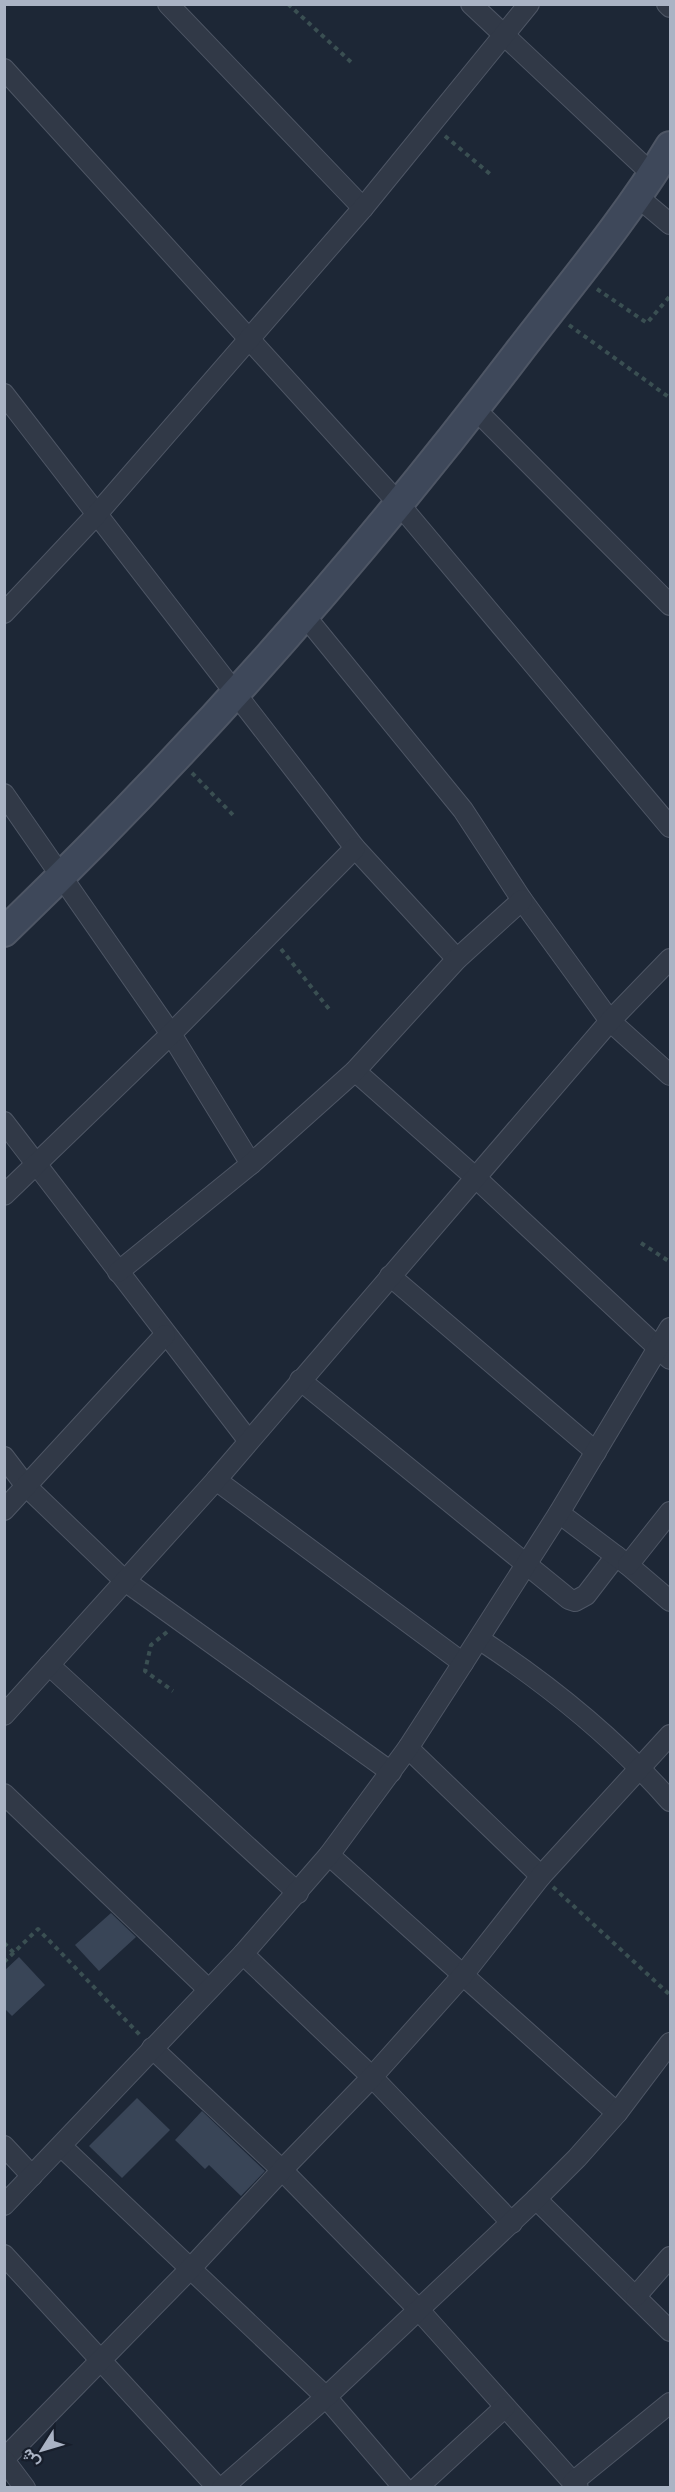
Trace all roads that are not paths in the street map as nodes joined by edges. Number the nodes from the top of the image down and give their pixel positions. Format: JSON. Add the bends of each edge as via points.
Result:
{"nodes":[{"id":1,"x":168,"y":4,"type":"edge"},
{"id":2,"x":471,"y":4,"type":"edge"},
{"id":3,"x":529,"y":4,"type":"edge"},
{"id":4,"x":505,"y":35,"type":"junction"},
{"id":5,"x":4,"y":69,"type":"edge"},
{"id":6,"x":670,"y":146,"type":"edge"},
{"id":7,"x":645,"y":186,"type":"junction"},
{"id":8,"x":363,"y":208,"type":"junction"},
{"id":9,"x":670,"y":224,"type":"edge"},
{"id":10,"x":248,"y":339,"type":"junction"},
{"id":11,"x":4,"y":394,"type":"edge"},
{"id":12,"x":476,"y":409,"type":"junction"},
{"id":13,"x":399,"y":504,"type":"junction"},
{"id":14,"x":97,"y":514,"type":"junction"},
{"id":15,"x":670,"y":605,"type":"edge"},
{"id":16,"x":4,"y":613,"type":"edge"},
{"id":17,"x":305,"y":616,"type":"junction"},
{"id":18,"x":237,"y":694,"type":"junction"},
{"id":19,"x":4,"y":794,"type":"edge"},
{"id":20,"x":670,"y":826,"type":"edge"},
{"id":21,"x":355,"y":848,"type":"junction"},
{"id":22,"x":63,"y":876,"type":"junction"},
{"id":23,"x":522,"y":900,"type":"junction"},
{"id":24,"x":4,"y":932,"type":"edge"},
{"id":25,"x":457,"y":959,"type":"junction"},
{"id":26,"x":670,"y":959,"type":"edge"},
{"id":27,"x":610,"y":1021,"type":"junction"},
{"id":28,"x":171,"y":1034,"type":"junction"},
{"id":29,"x":355,"y":1071,"type":"junction"},
{"id":30,"x":670,"y":1076,"type":"edge"},
{"id":31,"x":4,"y":1122,"type":"edge"},
{"id":32,"x":36,"y":1162,"type":"junction"},
{"id":33,"x":251,"y":1164,"type":"junction"},
{"id":34,"x":476,"y":1178,"type":"junction"},
{"id":35,"x":4,"y":1195,"type":"edge"},
{"id":36,"x":118,"y":1272,"type":"junction"},
{"id":37,"x":390,"y":1276,"type":"junction"},
{"id":38,"x":670,"y":1328,"type":"edge"},
{"id":39,"x":165,"y":1335,"type":"junction"},
{"id":40,"x":665,"y":1354,"type":"edge"},
{"id":41,"x":300,"y":1380,"type":"junction"},
{"id":42,"x":248,"y":1440,"type":"junction"},
{"id":43,"x":596,"y":1452,"type":"junction"},
{"id":44,"x":4,"y":1457,"type":"edge"},
{"id":45,"x":216,"y":1480,"type":"junction"},
{"id":46,"x":26,"y":1486,"type":"junction"},
{"id":47,"x":4,"y":1510,"type":"edge"},
{"id":48,"x":670,"y":1512,"type":"edge"},
{"id":49,"x":559,"y":1513,"type":"junction"},
{"id":50,"x":622,"y":1561,"type":"junction"},
{"id":51,"x":526,"y":1562,"type":"junction"},
{"id":52,"x":125,"y":1581,"type":"junction"},
{"id":53,"x":670,"y":1601,"type":"edge"},
{"id":54,"x":479,"y":1639,"type":"junction"},
{"id":55,"x":463,"y":1663,"type":"junction"},
{"id":56,"x":49,"y":1665,"type":"junction"},
{"id":57,"x":4,"y":1715,"type":"edge"},
{"id":58,"x":670,"y":1735,"type":"edge"},
{"id":59,"x":408,"y":1748,"type":"junction"},
{"id":60,"x":640,"y":1767,"type":"junction"},
{"id":61,"x":391,"y":1772,"type":"junction"},
{"id":62,"x":4,"y":1794,"type":"edge"},
{"id":63,"x":670,"y":1801,"type":"edge"},
{"id":64,"x":328,"y":1855,"type":"junction"},
{"id":65,"x":541,"y":1876,"type":"junction"},
{"id":66,"x":298,"y":1893,"type":"junction"},
{"id":67,"x":243,"y":1954,"type":"junction"},
{"id":68,"x":463,"y":1974,"type":"junction"},
{"id":69,"x":208,"y":1989,"type":"junction"},
{"id":70,"x":670,"y":2046,"type":"edge"},
{"id":71,"x":152,"y":2048,"type":"junction"},
{"id":72,"x":372,"y":2077,"type":"junction"},
{"id":73,"x":617,"y":2113,"type":"junction"},
{"id":74,"x":4,"y":2146,"type":"edge"},
{"id":75,"x":61,"y":2146,"type":"junction"},
{"id":76,"x":282,"y":2170,"type":"junction"},
{"id":77,"x":32,"y":2176,"type":"junction"},
{"id":78,"x":536,"y":2199,"type":"junction"},
{"id":79,"x":4,"y":2205,"type":"edge"},
{"id":80,"x":512,"y":2223,"type":"junction"},
{"id":81,"x":4,"y":2255,"type":"edge"},
{"id":82,"x":670,"y":2256,"type":"edge"},
{"id":83,"x":191,"y":2268,"type":"junction"},
{"id":84,"x":636,"y":2296,"type":"junction"},
{"id":85,"x":418,"y":2309,"type":"junction"},
{"id":86,"x":670,"y":2331,"type":"edge"},
{"id":87,"x":103,"y":2360,"type":"junction"},
{"id":88,"x":326,"y":2397,"type":"junction"},
{"id":89,"x":670,"y":2403,"type":"edge"},
{"id":90,"x":505,"y":2407,"type":"junction"},
{"id":91,"x":4,"y":2460,"type":"edge"},
{"id":92,"x":575,"y":2485,"type":"edge"},
{"id":93,"x":25,"y":2487,"type":"edge"},
{"id":94,"x":220,"y":2487,"type":"edge"},
{"id":95,"x":404,"y":2487,"type":"edge"},
{"id":96,"x":417,"y":2487,"type":"edge"}],
"edges":[{"from":1,"to":8,"type":"street"},
{"from":2,"to":4,"type":"street"},
{"from":3,"to":4,"type":"street"},
{"from":4,"to":7,"type":"street"},
{"from":4,"to":8,"type":"street"},
{"from":5,"to":10,"type":"street"},
{"from":6,"to":7,"type":"street"},
{"from":7,"to":9,"type":"street"},
{"from":7,"to":12,"type":"street"},
{"from":8,"to":10,"type":"street"},
{"from":10,"to":13,"type":"street"},
{"from":10,"to":14,"type":"street"},
{"from":11,"to":14,"type":"street"},
{"from":12,"to":13,"type":"street"},
{"from":12,"to":15,"type":"street"},
{"from":13,"to":17,"type":"street"},
{"from":13,"to":20,"type":"street"},
{"from":14,"to":16,"type":"street"},
{"from":14,"to":18,"type":"street"},
{"from":17,"to":18,"type":"street"},
{"from":17,"to":23,"type":"street","via":[[463,810]]},
{"from":18,"to":21,"type":"street"},
{"from":18,"to":22,"type":"street"},
{"from":19,"to":22,"type":"street"},
{"from":21,"to":25,"type":"street"},
{"from":21,"to":28,"type":"street"},
{"from":22,"to":24,"type":"street"},
{"from":22,"to":28,"type":"street"},
{"from":23,"to":25,"type":"street"},
{"from":23,"to":27,"type":"street"},
{"from":25,"to":29,"type":"street"},
{"from":26,"to":27,"type":"street"},
{"from":27,"to":30,"type":"street"},
{"from":27,"to":34,"type":"street"},
{"from":28,"to":32,"type":"street"},
{"from":28,"to":33,"type":"street"},
{"from":29,"to":33,"type":"street"},
{"from":29,"to":34,"type":"street"},
{"from":31,"to":32,"type":"street"},
{"from":32,"to":35,"type":"street"},
{"from":32,"to":36,"type":"street"},
{"from":33,"to":36,"type":"street"},
{"from":34,"to":37,"type":"street"},
{"from":34,"to":40,"type":"street"},
{"from":36,"to":39,"type":"street"},
{"from":37,"to":41,"type":"street"},
{"from":37,"to":43,"type":"street"},
{"from":38,"to":40,"type":"street"},
{"from":39,"to":42,"type":"street"},
{"from":39,"to":46,"type":"street"},
{"from":40,"to":43,"type":"street"},
{"from":41,"to":42,"type":"street"},
{"from":41,"to":51,"type":"street"},
{"from":42,"to":45,"type":"street"},
{"from":43,"to":49,"type":"street"},
{"from":44,"to":46,"type":"street"},
{"from":45,"to":52,"type":"street"},
{"from":45,"to":55,"type":"street"},
{"from":46,"to":47,"type":"street"},
{"from":46,"to":52,"type":"street"},
{"from":48,"to":50,"type":"street"},
{"from":49,"to":50,"type":"street"},
{"from":49,"to":51,"type":"street"},
{"from":50,"to":51,"type":"street","via":[[586,1595],[575,1600]]},
{"from":50,"to":53,"type":"street"},
{"from":51,"to":54,"type":"street"},
{"from":52,"to":56,"type":"street"},
{"from":52,"to":61,"type":"street"},
{"from":54,"to":55,"type":"street"},
{"from":54,"to":60,"type":"street","via":[[549,1688]]},
{"from":55,"to":59,"type":"street"},
{"from":56,"to":57,"type":"street"},
{"from":56,"to":66,"type":"street"},
{"from":58,"to":60,"type":"street"},
{"from":59,"to":61,"type":"street"},
{"from":59,"to":65,"type":"street"},
{"from":60,"to":63,"type":"street"},
{"from":60,"to":65,"type":"street"},
{"from":61,"to":64,"type":"street"},
{"from":62,"to":69,"type":"street"},
{"from":64,"to":66,"type":"street"},
{"from":64,"to":68,"type":"street"},
{"from":65,"to":68,"type":"street"},
{"from":66,"to":67,"type":"street"},
{"from":67,"to":69,"type":"street"},
{"from":67,"to":72,"type":"street"},
{"from":68,"to":72,"type":"street"},
{"from":68,"to":73,"type":"street"},
{"from":69,"to":71,"type":"street"},
{"from":70,"to":73,"type":"street"},
{"from":71,"to":75,"type":"street"},
{"from":71,"to":76,"type":"street"},
{"from":72,"to":76,"type":"street"},
{"from":72,"to":80,"type":"street"},
{"from":73,"to":78,"type":"street"},
{"from":74,"to":77,"type":"street"},
{"from":75,"to":77,"type":"street"},
{"from":75,"to":83,"type":"street"},
{"from":76,"to":83,"type":"street"},
{"from":76,"to":85,"type":"street"},
{"from":77,"to":79,"type":"street"},
{"from":78,"to":80,"type":"street"},
{"from":78,"to":84,"type":"street"},
{"from":80,"to":85,"type":"street"},
{"from":81,"to":87,"type":"street"},
{"from":82,"to":84,"type":"street"},
{"from":83,"to":87,"type":"street"},
{"from":83,"to":88,"type":"street"},
{"from":84,"to":86,"type":"street"},
{"from":85,"to":88,"type":"street"},
{"from":85,"to":90,"type":"street"},
{"from":87,"to":91,"type":"street"},
{"from":87,"to":94,"type":"street"},
{"from":88,"to":94,"type":"street"},
{"from":88,"to":95,"type":"street"},
{"from":89,"to":92,"type":"street"},
{"from":90,"to":92,"type":"street"},
{"from":90,"to":96,"type":"street"},
{"from":91,"to":93,"type":"street"}]}
